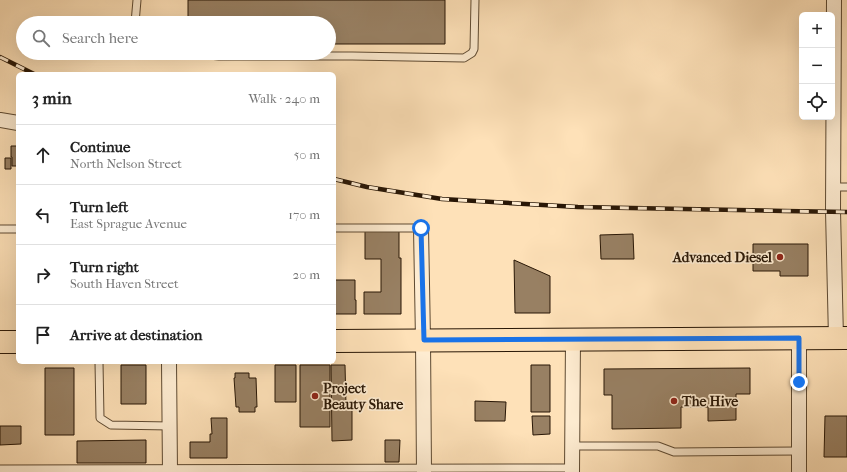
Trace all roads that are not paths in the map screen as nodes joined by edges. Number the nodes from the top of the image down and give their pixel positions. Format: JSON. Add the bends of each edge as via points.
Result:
{"nodes":[{"id":1,"x":137,"y":0,"type":"edge"},
{"id":2,"x":475,"y":0,"type":"edge"},
{"id":3,"x":834,"y":0,"type":"edge"},
{"id":4,"x":136,"y":16,"type":"edge"},
{"id":5,"x":336,"y":56,"type":"edge"},
{"id":6,"x":0,"y":120,"type":"edge"},
{"id":7,"x":16,"y":123,"type":"edge"},
{"id":8,"x":840,"y":187,"type":"edge"},
{"id":9,"x":336,"y":228,"type":"edge"},
{"id":10,"x":421,"y":228,"type":"joint"},
{"id":11,"x":0,"y":230,"type":"edge"},
{"id":12,"x":16,"y":230,"type":"edge"},
{"id":13,"x":799,"y":338,"type":"junction"},
{"id":14,"x":842,"y":338,"type":"edge"},
{"id":15,"x":573,"y":339,"type":"junction"},
{"id":16,"x":424,"y":340,"type":"junction"},
{"id":17,"x":336,"y":341,"type":"edge"},
{"id":18,"x":0,"y":342,"type":"edge"},
{"id":19,"x":16,"y":342,"type":"edge"},
{"id":20,"x":99,"y":364,"type":"edge"},
{"id":21,"x":169,"y":364,"type":"edge"},
{"id":22,"x":170,"y":426,"type":"junction"},
{"id":23,"x":572,"y":446,"type":"junction"},
{"id":24,"x":799,"y":451,"type":"junction"},
{"id":25,"x":0,"y":469,"type":"edge"},
{"id":26,"x":170,"y":470,"type":"edge"},
{"id":27,"x":424,"y":470,"type":"edge"},
{"id":28,"x":572,"y":470,"type":"edge"},
{"id":29,"x":799,"y":472,"type":"edge"}],
"edges":[{"from":1,"to":4,"type":"lane"},
{"from":2,"to":5,"type":"lane","via":[[474,49],[464,58]]},
{"from":3,"to":8,"type":"street"},
{"from":6,"to":7,"type":"street"},
{"from":8,"to":14,"type":"street"},
{"from":9,"to":10,"type":"lane"},
{"from":10,"to":16,"type":"street"},
{"from":11,"to":12,"type":"lane"},
{"from":13,"to":14,"type":"main road"},
{"from":13,"to":15,"type":"main road"},
{"from":13,"to":24,"type":"street"},
{"from":15,"to":16,"type":"main road"},
{"from":15,"to":23,"type":"street"},
{"from":16,"to":17,"type":"main road"},
{"from":16,"to":27,"type":"street"},
{"from":18,"to":19,"type":"main road"},
{"from":20,"to":22,"type":"lane","via":[[100,418],[111,425]]},
{"from":21,"to":22,"type":"street"},
{"from":22,"to":26,"type":"street"},
{"from":23,"to":24,"type":"lane","via":[[658,446],[674,452]]},
{"from":23,"to":28,"type":"street"},
{"from":24,"to":29,"type":"street"},
{"from":25,"to":26,"type":"lane"},
{"from":26,"to":27,"type":"lane"},
{"from":27,"to":28,"type":"lane"}]}
